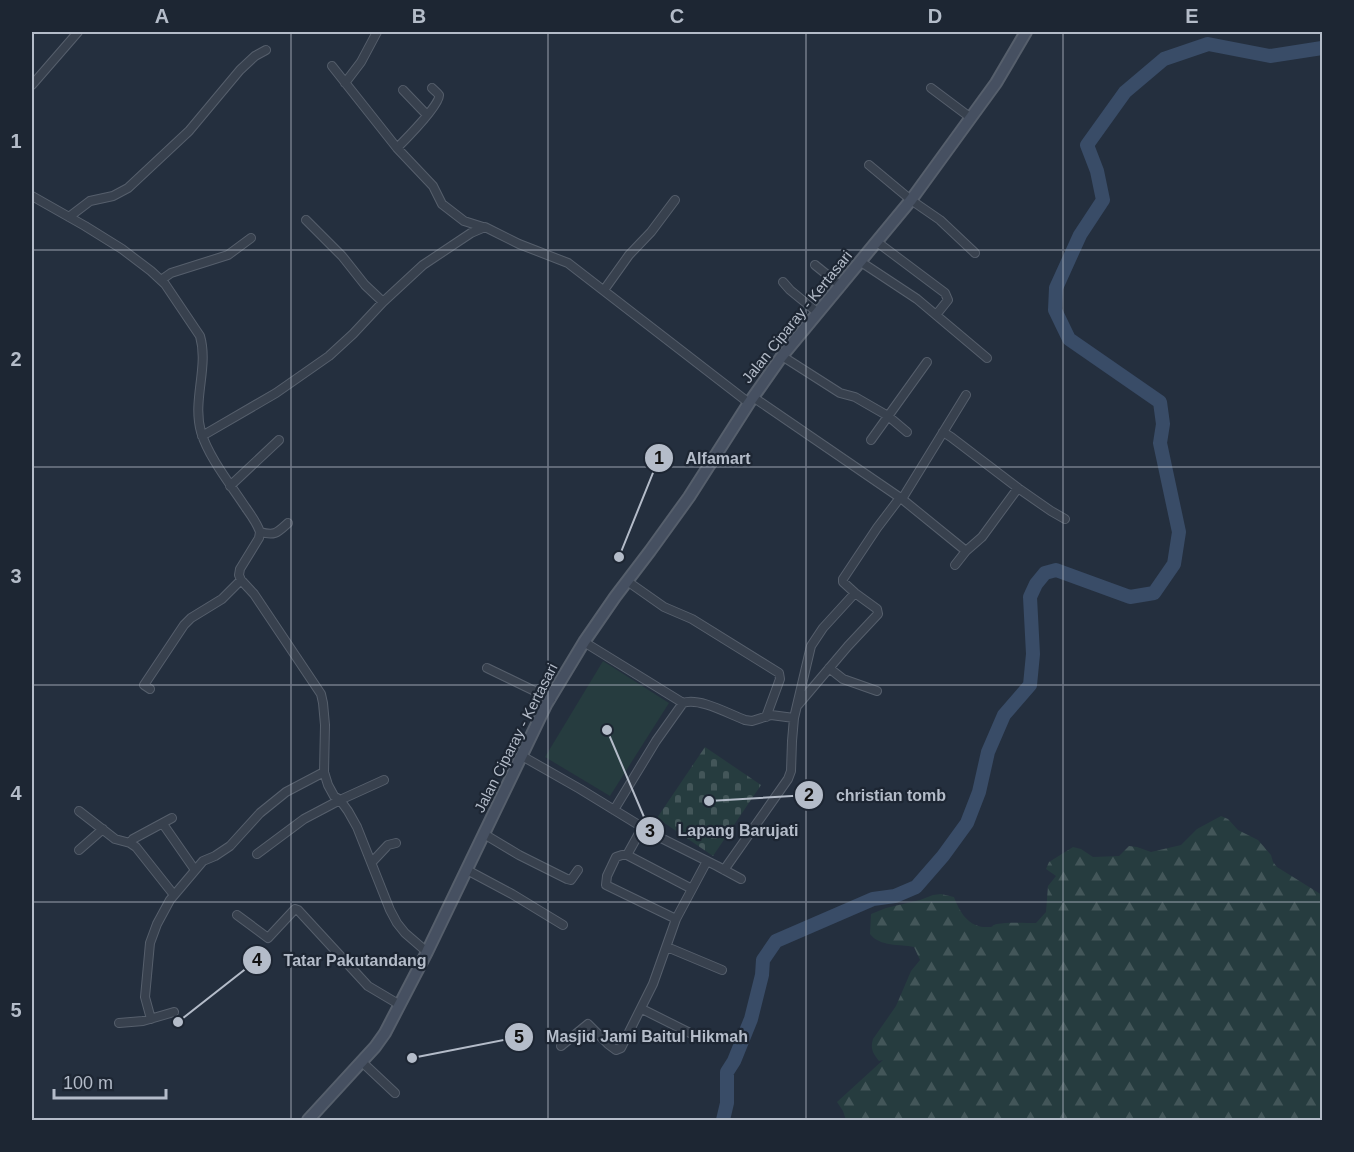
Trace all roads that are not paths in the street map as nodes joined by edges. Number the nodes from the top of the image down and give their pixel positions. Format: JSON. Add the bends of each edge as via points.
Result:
{"nodes":[{"id":1,"x":78,"y":32,"type":"edge"},
{"id":2,"x":377,"y":32,"type":"edge"},
{"id":3,"x":1026,"y":32,"type":"edge"},
{"id":4,"x":266,"y":50,"type":"dead end"},
{"id":5,"x":332,"y":66,"type":"dead end"},
{"id":6,"x":345,"y":83,"type":"junction"},
{"id":7,"x":32,"y":86,"type":"edge"},
{"id":8,"x":432,"y":88,"type":"dead end"},
{"id":9,"x":931,"y":88,"type":"dead end"},
{"id":10,"x":403,"y":90,"type":"dead end"},
{"id":11,"x":427,"y":115,"type":"junction"},
{"id":12,"x":971,"y":118,"type":"junction"},
{"id":13,"x":397,"y":148,"type":"junction"},
{"id":14,"x":869,"y":165,"type":"dead end"},
{"id":15,"x":32,"y":197,"type":"edge"},
{"id":16,"x":675,"y":200,"type":"dead end"},
{"id":17,"x":911,"y":200,"type":"junction"},
{"id":18,"x":69,"y":217,"type":"junction"},
{"id":19,"x":306,"y":220,"type":"dead end"},
{"id":20,"x":485,"y":227,"type":"junction"},
{"id":21,"x":251,"y":238,"type":"dead end"},
{"id":22,"x":877,"y":242,"type":"junction"},
{"id":23,"x":975,"y":253,"type":"dead end"},
{"id":24,"x":861,"y":262,"type":"junction"},
{"id":25,"x":815,"y":265,"type":"dead end"},
{"id":26,"x":161,"y":280,"type":"junction"},
{"id":27,"x":783,"y":282,"type":"dead end"},
{"id":28,"x":841,"y":286,"type":"junction"},
{"id":29,"x":604,"y":290,"type":"junction"},
{"id":30,"x":383,"y":302,"type":"junction"},
{"id":31,"x":818,"y":314,"type":"junction"},
{"id":32,"x":936,"y":315,"type":"junction"},
{"id":33,"x":782,"y":356,"type":"junction"},
{"id":34,"x":987,"y":358,"type":"dead end"},
{"id":35,"x":927,"y":362,"type":"dead end"},
{"id":36,"x":966,"y":395,"type":"dead end"},
{"id":37,"x":751,"y":400,"type":"junction"},
{"id":38,"x":888,"y":416,"type":"junction"},
{"id":39,"x":907,"y":432,"type":"dead end"},
{"id":40,"x":943,"y":432,"type":"junction"},
{"id":41,"x":202,"y":436,"type":"junction"},
{"id":42,"x":279,"y":440,"type":"dead end"},
{"id":43,"x":871,"y":440,"type":"dead end"},
{"id":44,"x":230,"y":486,"type":"junction"},
{"id":45,"x":1018,"y":488,"type":"junction"},
{"id":46,"x":900,"y":499,"type":"junction"},
{"id":47,"x":1065,"y":519,"type":"dead end"},
{"id":48,"x":288,"y":523,"type":"dead end"},
{"id":49,"x":260,"y":531,"type":"junction"},
{"id":50,"x":966,"y":550,"type":"junction"},
{"id":51,"x":955,"y":565,"type":"dead end"},
{"id":52,"x":241,"y":580,"type":"junction"},
{"id":53,"x":627,"y":581,"type":"junction"},
{"id":54,"x":855,"y":594,"type":"junction"},
{"id":55,"x":584,"y":642,"type":"junction"},
{"id":56,"x":487,"y":668,"type":"dead end"},
{"id":57,"x":829,"y":668,"type":"junction"},
{"id":58,"x":150,"y":689,"type":"dead end"},
{"id":59,"x":877,"y":691,"type":"dead end"},
{"id":60,"x":551,"y":699,"type":"junction"},
{"id":61,"x":683,"y":703,"type":"junction"},
{"id":62,"x":797,"y":706,"type":"junction"},
{"id":63,"x":766,"y":717,"type":"junction"},
{"id":64,"x":794,"y":718,"type":"junction"},
{"id":65,"x":522,"y":756,"type":"junction"},
{"id":66,"x":324,"y":772,"type":"junction"},
{"id":67,"x":384,"y":780,"type":"dead end"},
{"id":68,"x":340,"y":801,"type":"junction"},
{"id":69,"x":614,"y":810,"type":"junction"},
{"id":70,"x":79,"y":811,"type":"dead end"},
{"id":71,"x":172,"y":818,"type":"dead end"},
{"id":72,"x":163,"y":824,"type":"junction"},
{"id":73,"x":642,"y":828,"type":"junction"},
{"id":74,"x":103,"y":829,"type":"junction"},
{"id":75,"x":484,"y":834,"type":"junction"},
{"id":76,"x":130,"y":843,"type":"junction"},
{"id":77,"x":396,"y":843,"type":"dead end"},
{"id":78,"x":79,"y":850,"type":"dead end"},
{"id":79,"x":257,"y":854,"type":"dead end"},
{"id":80,"x":627,"y":855,"type":"junction"},
{"id":81,"x":707,"y":861,"type":"junction"},
{"id":82,"x":372,"y":862,"type":"junction"},
{"id":83,"x":195,"y":870,"type":"junction"},
{"id":84,"x":467,"y":870,"type":"junction"},
{"id":85,"x":578,"y":870,"type":"dead end"},
{"id":86,"x":724,"y":870,"type":"junction"},
{"id":87,"x":741,"y":879,"type":"dead end"},
{"id":88,"x":692,"y":889,"type":"junction"},
{"id":89,"x":174,"y":895,"type":"junction"},
{"id":90,"x":237,"y":915,"type":"dead end"},
{"id":91,"x":676,"y":919,"type":"junction"},
{"id":92,"x":563,"y":925,"type":"dead end"},
{"id":93,"x":667,"y":947,"type":"junction"},
{"id":94,"x":427,"y":952,"type":"junction"},
{"id":95,"x":722,"y":970,"type":"dead end"},
{"id":96,"x":400,"y":1005,"type":"junction"},
{"id":97,"x":642,"y":1009,"type":"junction"},
{"id":98,"x":174,"y":1012,"type":"dead end"},
{"id":99,"x":151,"y":1018,"type":"junction"},
{"id":100,"x":119,"y":1023,"type":"dead end"},
{"id":101,"x":694,"y":1035,"type":"dead end"},
{"id":102,"x":561,"y":1046,"type":"dead end"},
{"id":103,"x":362,"y":1062,"type":"junction"},
{"id":104,"x":395,"y":1093,"type":"dead end"},
{"id":105,"x":308,"y":1120,"type":"edge"}],
"edges":[{"from":1,"to":7,"type":"street"},
{"from":2,"to":6,"type":"street"},
{"from":3,"to":12,"type":"main road","name":"Jalan Ciparay - Kertasari"},
{"from":4,"to":18,"type":"street","via":[[240,70],[189,131],[128,188],[87,202]]},
{"from":5,"to":6,"type":"street"},
{"from":6,"to":13,"type":"street"},
{"from":8,"to":11,"type":"street","via":[[439,97]]},
{"from":9,"to":12,"type":"street"},
{"from":10,"to":11,"type":"street"},
{"from":11,"to":13,"type":"street"},
{"from":12,"to":17,"type":"main road","name":"Jalan Ciparay - Kertasari"},
{"from":13,"to":20,"type":"street","via":[[433,186],[442,204],[464,221]]},
{"from":14,"to":17,"type":"street"},
{"from":15,"to":18,"type":"street"},
{"from":16,"to":29,"type":"street"},
{"from":17,"to":22,"type":"main road","name":"Jalan Ciparay - Kertasari"},
{"from":17,"to":23,"type":"street"},
{"from":18,"to":26,"type":"street","via":[[122,249]]},
{"from":19,"to":30,"type":"street"},
{"from":20,"to":29,"type":"street","via":[[568,262]]},
{"from":20,"to":30,"type":"street","via":[[423,265]]},
{"from":21,"to":26,"type":"street","via":[[228,255],[171,273]]},
{"from":22,"to":24,"type":"main road","name":"Jalan Ciparay - Kertasari"},
{"from":22,"to":32,"type":"street","via":[[945,293],[948,300]]},
{"from":24,"to":28,"type":"main road","name":"Jalan Ciparay - Kertasari"},
{"from":24,"to":32,"type":"street"},
{"from":25,"to":28,"type":"street"},
{"from":26,"to":41,"type":"street","via":[[200,336],[203,357],[198,402]]},
{"from":27,"to":31,"type":"street"},
{"from":28,"to":31,"type":"main road","name":"Jalan Ciparay - Kertasari"},
{"from":29,"to":37,"type":"street"},
{"from":30,"to":41,"type":"street","via":[[329,356],[276,393]]},
{"from":31,"to":33,"type":"main road","name":"Jalan Ciparay - Kertasari"},
{"from":32,"to":34,"type":"street"},
{"from":33,"to":37,"type":"main road","name":"Jalan Ciparay - Kertasari"},
{"from":33,"to":38,"type":"street","via":[[840,393]]},
{"from":35,"to":38,"type":"street"},
{"from":36,"to":40,"type":"street"},
{"from":37,"to":46,"type":"street"},
{"from":37,"to":53,"type":"main road","name":"Jalan Ciparay - Kertasari","via":[[689,497]]},
{"from":38,"to":39,"type":"street"},
{"from":38,"to":43,"type":"street"},
{"from":40,"to":45,"type":"street"},
{"from":40,"to":46,"type":"street"},
{"from":41,"to":44,"type":"street"},
{"from":42,"to":44,"type":"street"},
{"from":44,"to":49,"type":"street"},
{"from":45,"to":47,"type":"street"},
{"from":45,"to":50,"type":"street","via":[[982,537]]},
{"from":46,"to":50,"type":"street"},
{"from":46,"to":54,"type":"street","via":[[843,579]]},
{"from":48,"to":49,"type":"street","via":[[274,534]]},
{"from":49,"to":52,"type":"street","via":[[239,572]]},
{"from":50,"to":51,"type":"street"},
{"from":52,"to":58,"type":"street","via":[[222,599],[190,618],[144,685]]},
{"from":52,"to":66,"type":"street","via":[[321,694]]},
{"from":53,"to":55,"type":"main road","name":"Jalan Ciparay - Kertasari"},
{"from":53,"to":63,"type":"street","via":[[779,673]]},
{"from":54,"to":57,"type":"street","via":[[877,609],[878,614]]},
{"from":54,"to":62,"type":"street","via":[[811,646]]},
{"from":55,"to":60,"type":"main road","name":"Jalan Ciparay - Kertasari"},
{"from":55,"to":61,"type":"street"},
{"from":56,"to":60,"type":"street"},
{"from":57,"to":59,"type":"street","via":[[843,679]]},
{"from":57,"to":62,"type":"street"},
{"from":60,"to":65,"type":"main road","name":"Jalan Ciparay - Kertasari"},
{"from":61,"to":63,"type":"street","via":[[697,701],[748,721]]},
{"from":61,"to":69,"type":"street"},
{"from":62,"to":64,"type":"street"},
{"from":63,"to":64,"type":"street"},
{"from":64,"to":86,"type":"street","via":[[788,779]]},
{"from":65,"to":69,"type":"street"},
{"from":65,"to":75,"type":"main road","name":"Jalan Ciparay - Kertasari"},
{"from":66,"to":68,"type":"street"},
{"from":66,"to":83,"type":"street","via":[[286,792],[230,846]]},
{"from":67,"to":68,"type":"street"},
{"from":68,"to":79,"type":"street","via":[[304,819]]},
{"from":68,"to":82,"type":"street"},
{"from":69,"to":73,"type":"street"},
{"from":70,"to":74,"type":"street"},
{"from":71,"to":72,"type":"street"},
{"from":72,"to":76,"type":"street"},
{"from":72,"to":83,"type":"street"},
{"from":73,"to":80,"type":"street"},
{"from":73,"to":81,"type":"street"},
{"from":74,"to":76,"type":"street"},
{"from":74,"to":78,"type":"street"},
{"from":75,"to":84,"type":"main road","name":"Jalan Ciparay - Kertasari"},
{"from":75,"to":85,"type":"street","via":[[567,879],[571,880]]},
{"from":76,"to":89,"type":"street"},
{"from":77,"to":82,"type":"street","via":[[388,844]]},
{"from":80,"to":88,"type":"street"},
{"from":80,"to":91,"type":"street","via":[[616,857],[606,885]]},
{"from":81,"to":86,"type":"street"},
{"from":81,"to":88,"type":"street"},
{"from":82,"to":94,"type":"street","via":[[397,923]]},
{"from":83,"to":89,"type":"street"},
{"from":84,"to":92,"type":"street"},
{"from":84,"to":94,"type":"main road","name":"Jalan Ciparay - Kertasari"},
{"from":86,"to":87,"type":"street"},
{"from":88,"to":91,"type":"street"},
{"from":89,"to":99,"type":"street","via":[[150,943],[145,998]]},
{"from":90,"to":96,"type":"street","via":[[268,938],[298,910],[368,986]]},
{"from":91,"to":93,"type":"street"},
{"from":93,"to":95,"type":"street"},
{"from":93,"to":97,"type":"street"},
{"from":94,"to":96,"type":"main road","name":"Jalan Ciparay - Kertasari"},
{"from":96,"to":103,"type":"main road","name":"Jalan Ciparay - Kertasari"},
{"from":97,"to":101,"type":"street"},
{"from":97,"to":102,"type":"street","via":[[621,1048],[616,1050],[588,1024]]},
{"from":98,"to":99,"type":"street"},
{"from":99,"to":100,"type":"street"},
{"from":103,"to":104,"type":"street"},
{"from":103,"to":105,"type":"main road","name":"Jalan Ciparay - Kertasari"}]}
